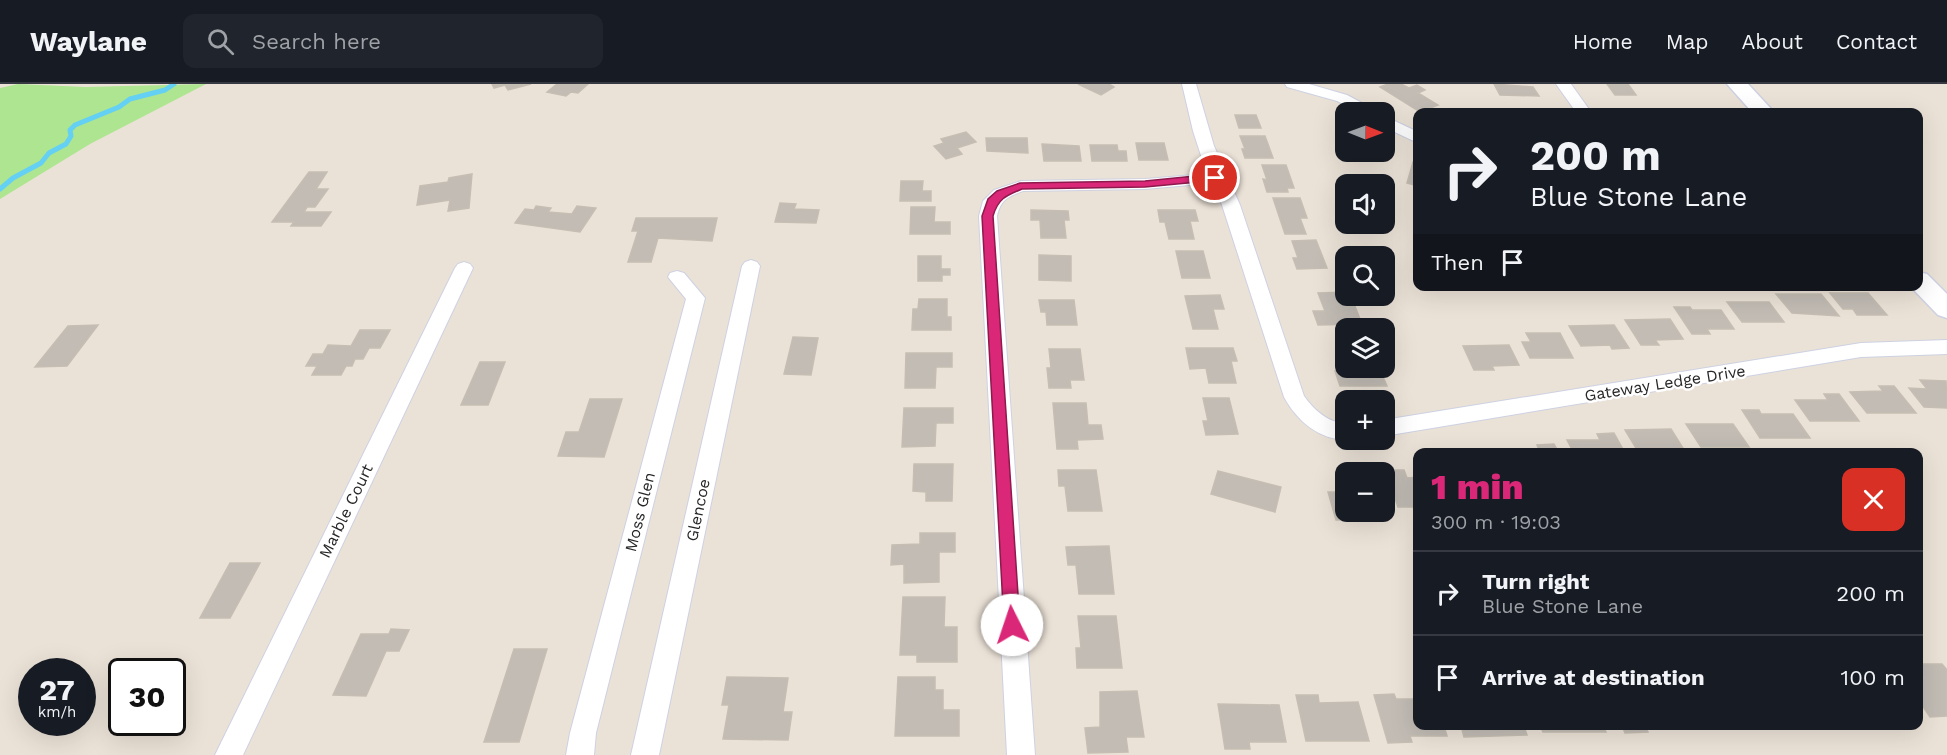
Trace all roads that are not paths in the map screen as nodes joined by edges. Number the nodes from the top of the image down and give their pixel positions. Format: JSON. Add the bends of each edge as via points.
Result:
{"nodes":[{"id":1,"x":1190,"y":84,"type":"edge"},
{"id":2,"x":1292,"y":84,"type":"edge"},
{"id":3,"x":1563,"y":84,"type":"edge"},
{"id":4,"x":1737,"y":84,"type":"edge"},
{"id":5,"x":1350,"y":102,"type":"edge"},
{"id":6,"x":1581,"y":108,"type":"edge"},
{"id":7,"x":1759,"y":108,"type":"edge"},
{"id":8,"x":1395,"y":126,"type":"edge"},
{"id":9,"x":1413,"y":136,"type":"edge"},
{"id":10,"x":1215,"y":178,"type":"junction"},
{"id":11,"x":751,"y":266,"type":"dead end"},
{"id":12,"x":464,"y":268,"type":"dead end"},
{"id":13,"x":677,"y":277,"type":"dead end"},
{"id":14,"x":1923,"y":285,"type":"edge"},
{"id":15,"x":1947,"y":309,"type":"edge"},
{"id":16,"x":1947,"y":346,"type":"edge"},
{"id":17,"x":1395,"y":426,"type":"edge"},
{"id":18,"x":1335,"y":431,"type":"edge"},
{"id":19,"x":229,"y":755,"type":"edge"},
{"id":20,"x":580,"y":755,"type":"edge"},
{"id":21,"x":645,"y":755,"type":"edge"},
{"id":22,"x":1021,"y":755,"type":"edge"}],
"edges":[{"from":1,"to":10,"type":"street","via":[[1200,135]]},
{"from":2,"to":5,"type":"street"},
{"from":3,"to":6,"type":"street"},
{"from":4,"to":7,"type":"street"},
{"from":8,"to":9,"type":"street"},
{"from":10,"to":18,"type":"street","via":[[1231,205],[1294,397],[1302,410]]},
{"from":10,"to":22,"type":"street","via":[[1156,184],[1020,186],[992,201],[988,216]]},
{"from":11,"to":21,"type":"street","name":"Glencoe"},
{"from":12,"to":19,"type":"street","name":"Marble Court"},
{"from":13,"to":20,"type":"street","name":"Moss Glen","via":[[696,298]]},
{"from":14,"to":15,"type":"street"},
{"from":16,"to":17,"type":"street","name":"Gateway Ledge Drive","via":[[1861,350]]}]}
